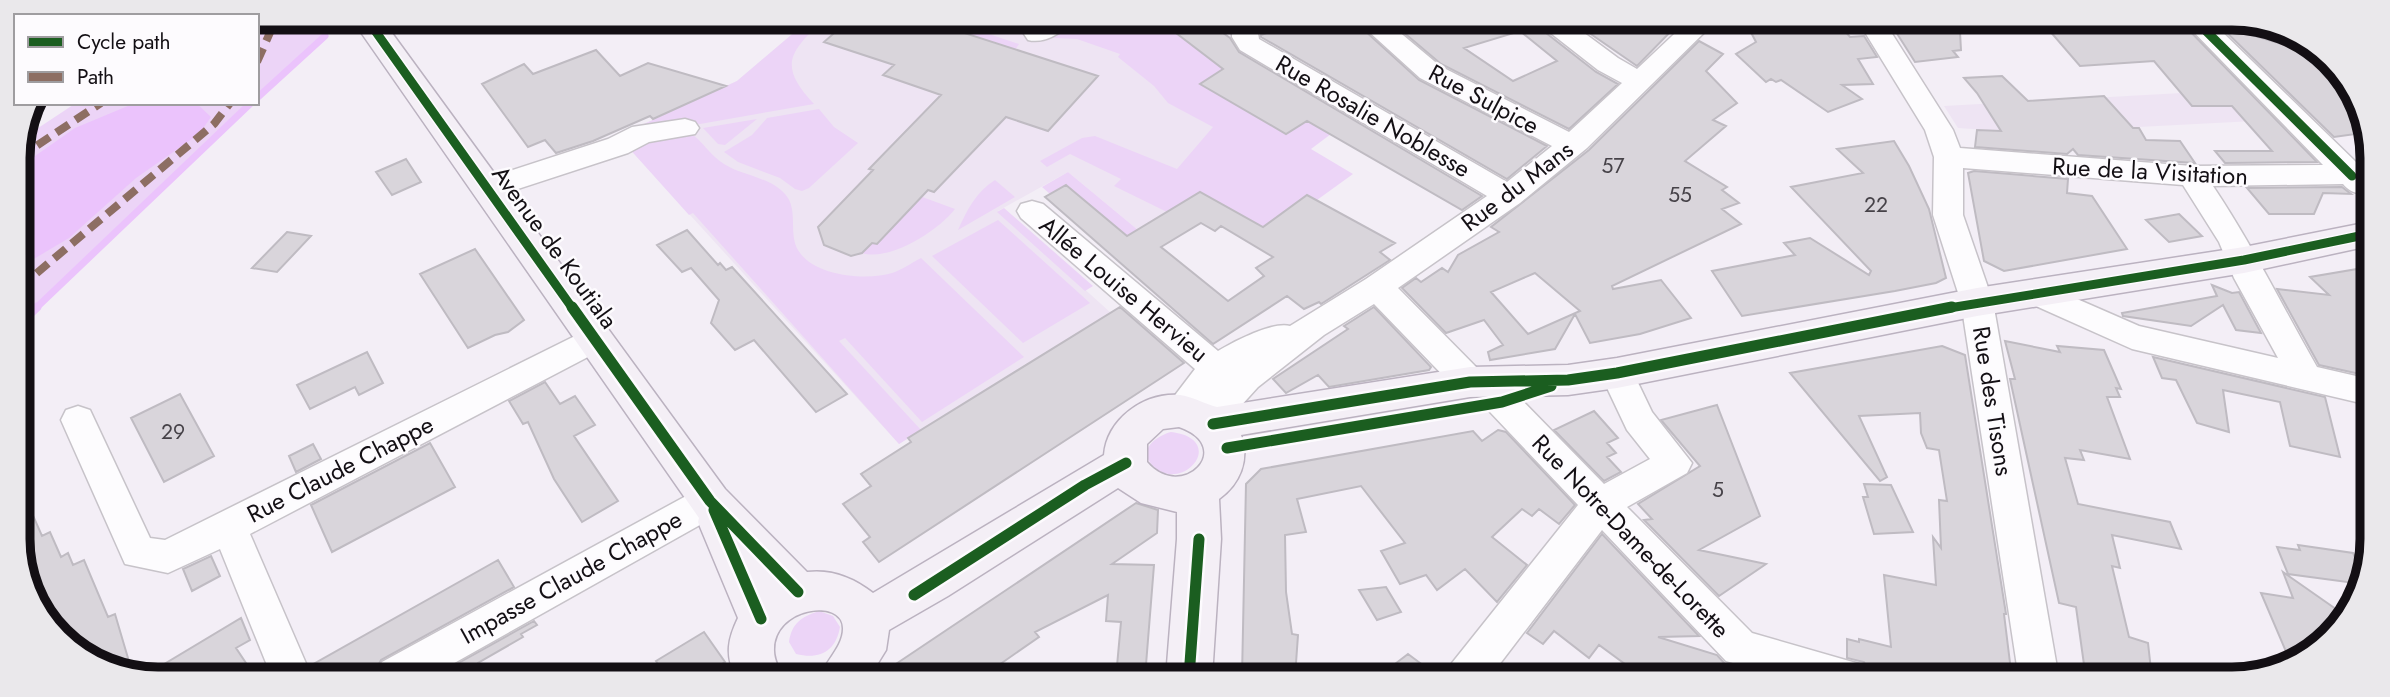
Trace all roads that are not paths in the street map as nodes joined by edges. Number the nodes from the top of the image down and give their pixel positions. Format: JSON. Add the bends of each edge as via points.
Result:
{"nodes":[{"id":1,"x":374,"y":30,"type":"edge"},
{"id":2,"x":1043,"y":30,"type":"edge"},
{"id":3,"x":1239,"y":30,"type":"edge"},
{"id":4,"x":1381,"y":30,"type":"edge"},
{"id":5,"x":1564,"y":30,"type":"edge"},
{"id":6,"x":1694,"y":30,"type":"edge"},
{"id":7,"x":1877,"y":30,"type":"edge"},
{"id":8,"x":2207,"y":30,"type":"edge"},
{"id":9,"x":1037,"y":34,"type":"dead end"},
{"id":10,"x":1640,"y":82,"type":"junction"},
{"id":11,"x":685,"y":128,"type":"dead end"},
{"id":12,"x":1572,"y":145,"type":"junction"},
{"id":13,"x":1949,"y":157,"type":"junction"},
{"id":14,"x":2192,"y":176,"type":"junction"},
{"id":15,"x":2360,"y":177,"type":"edge"},
{"id":16,"x":2360,"y":181,"type":"edge"},
{"id":17,"x":487,"y":189,"type":"junction"},
{"id":18,"x":1509,"y":196,"type":"junction"},
{"id":19,"x":1032,"y":211,"type":"dead end"},
{"id":20,"x":2360,"y":235,"type":"edge"},
{"id":21,"x":2244,"y":260,"type":"junction"},
{"id":22,"x":1377,"y":287,"type":"junction"},
{"id":23,"x":2038,"y":294,"type":"junction"},
{"id":24,"x":1977,"y":302,"type":"junction"},
{"id":25,"x":1312,"y":326,"type":"junction"},
{"id":26,"x":595,"y":338,"type":"junction"},
{"id":27,"x":1216,"y":368,"type":"junction"},
{"id":28,"x":1617,"y":373,"type":"junction"},
{"id":29,"x":2306,"y":378,"type":"junction"},
{"id":30,"x":2360,"y":390,"type":"edge"},
{"id":31,"x":1486,"y":392,"type":"junction"},
{"id":32,"x":78,"y":420,"type":"dead end"},
{"id":33,"x":1207,"y":426,"type":"junction"},
{"id":34,"x":1126,"y":463,"type":"junction"},
{"id":35,"x":1197,"y":490,"type":"junction"},
{"id":36,"x":710,"y":500,"type":"junction"},
{"id":37,"x":1600,"y":504,"type":"junction"},
{"id":38,"x":229,"y":527,"type":"junction"},
{"id":39,"x":798,"y":592,"type":"junction"},
{"id":40,"x":761,"y":619,"type":"junction"},
{"id":41,"x":866,"y":619,"type":"junction"},
{"id":42,"x":1752,"y":665,"type":"edge"},
{"id":43,"x":288,"y":667,"type":"edge"},
{"id":44,"x":410,"y":667,"type":"edge"},
{"id":45,"x":751,"y":667,"type":"edge"},
{"id":46,"x":852,"y":667,"type":"edge"},
{"id":47,"x":1190,"y":667,"type":"edge"},
{"id":48,"x":1473,"y":667,"type":"edge"},
{"id":49,"x":2037,"y":667,"type":"edge"}],
"edges":[{"from":1,"to":17,"type":"main road","name":"Avenue de Koutiala"},
{"from":2,"to":9,"type":"street"},
{"from":3,"to":18,"type":"street","name":"Rue Rosalie Noblesse","via":[[1249,44]]},
{"from":4,"to":12,"type":"street","name":"Rue Sulpice","via":[[1430,72]]},
{"from":5,"to":10,"type":"street"},
{"from":6,"to":10,"type":"street","name":"Rue du Mans"},
{"from":7,"to":13,"type":"street","name":"Rue des Tisons","via":[[1939,130]]},
{"from":8,"to":15,"type":"street"},
{"from":10,"to":12,"type":"street","name":"Rue du Mans"},
{"from":11,"to":17,"type":"street","via":[[642,134]]},
{"from":12,"to":18,"type":"street","name":"Rue du Mans"},
{"from":13,"to":14,"type":"street","name":"Rue de la Visitation"},
{"from":13,"to":24,"type":"street","name":"Rue des Tisons","via":[[1948,215]]},
{"from":14,"to":16,"type":"street","name":"Rue de la Visitation"},
{"from":14,"to":21,"type":"street"},
{"from":17,"to":26,"type":"main road","name":"Avenue de Koutiala"},
{"from":18,"to":22,"type":"street","name":"Rue du Mans"},
{"from":19,"to":27,"type":"street","name":"Allée Louise Hervieu"},
{"from":20,"to":21,"type":"main road"},
{"from":21,"to":23,"type":"main road"},
{"from":21,"to":29,"type":"street"},
{"from":22,"to":25,"type":"street","name":"Rue du Mans"},
{"from":22,"to":31,"type":"street","name":"Rue Notre-Dame-de-Lorette"},
{"from":23,"to":24,"type":"main road"},
{"from":23,"to":29,"type":"street","via":[[2132,337]]},
{"from":24,"to":28,"type":"main road"},
{"from":24,"to":49,"type":"street","name":"Rue des Tisons"},
{"from":25,"to":27,"type":"street","name":"Rue du Mans","via":[[1246,349]]},
{"from":25,"to":33,"type":"street","name":"Rue du Mans","via":[[1246,378]]},
{"from":26,"to":36,"type":"main road","name":"Avenue de Koutiala"},
{"from":26,"to":38,"type":"street","name":"Rue Claude Chappe"},
{"from":27,"to":33,"type":"street","name":"Rue du Mans","via":[[1200,382]]},
{"from":28,"to":31,"type":"main road"},
{"from":28,"to":37,"type":"street","via":[[1639,420],[1674,463]]},
{"from":29,"to":30,"type":"street"},
{"from":31,"to":33,"type":"main road"},
{"from":31,"to":37,"type":"street","name":"Rue Notre-Dame-de-Lorette"},
{"from":32,"to":38,"type":"street","via":[[138,553],[168,557]]},
{"from":33,"to":34,"type":"main road","via":[[1149,417],[1128,437]]},
{"from":33,"to":35,"type":"main road","via":[[1223,468]]},
{"from":34,"to":35,"type":"main road","via":[[1146,487],[1162,493]]},
{"from":34,"to":41,"type":"main road","via":[[914,595]]},
{"from":35,"to":47,"type":"main road","via":[[1199,540]]},
{"from":36,"to":39,"type":"main road","name":"Avenue de Koutiala"},
{"from":36,"to":40,"type":"main road","name":"Avenue de Koutiala"},
{"from":36,"to":44,"type":"street","name":"Impasse Claude Chappe"},
{"from":37,"to":42,"type":"street","name":"Rue Notre-Dame-de-Lorette"},
{"from":37,"to":48,"type":"street"},
{"from":38,"to":43,"type":"street","name":"Rue Claude Chappe"},
{"from":39,"to":40,"type":"main road"},
{"from":39,"to":41,"type":"main road","via":[[827,589],[841,593],[852,599]]},
{"from":40,"to":45,"type":"main road","via":[[752,635]]},
{"from":41,"to":46,"type":"main road","via":[[863,650]]}]}
